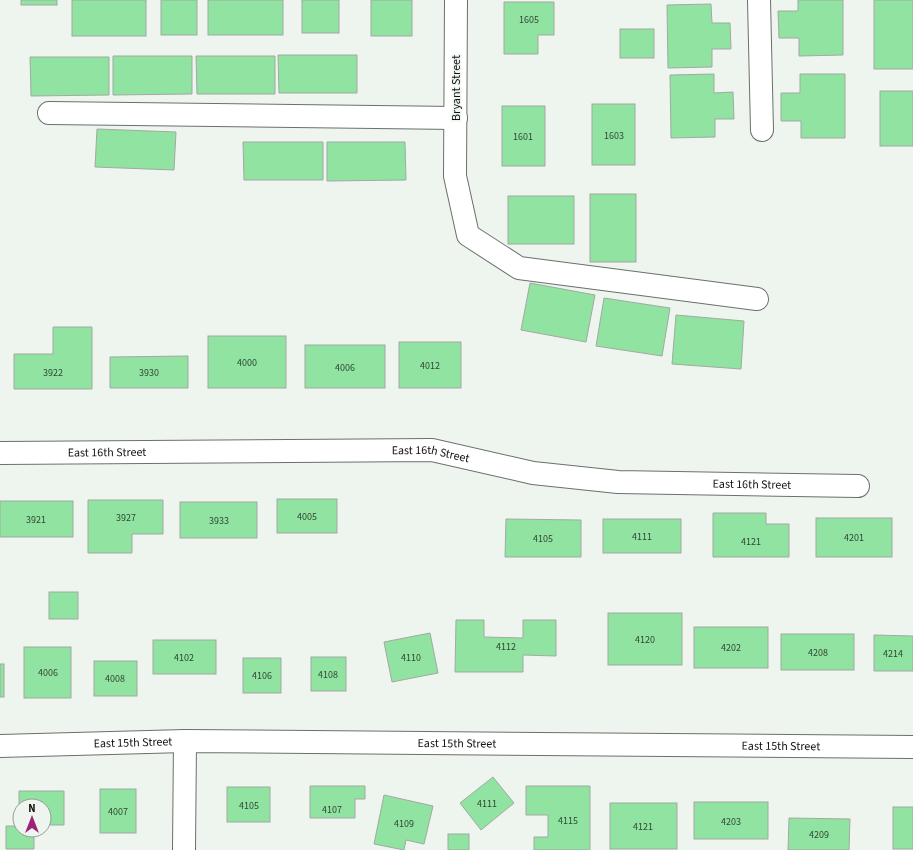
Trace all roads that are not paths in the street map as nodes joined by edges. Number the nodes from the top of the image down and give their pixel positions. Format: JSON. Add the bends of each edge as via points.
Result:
{"nodes":[{"id":1,"x":456,"y":0,"type":"edge"},
{"id":2,"x":759,"y":0,"type":"edge"},
{"id":3,"x":48,"y":113,"type":"dead end"},
{"id":4,"x":456,"y":118,"type":"junction"},
{"id":5,"x":762,"y":130,"type":"dead end"},
{"id":6,"x":757,"y":299,"type":"dead end"},
{"id":7,"x":0,"y":453,"type":"edge"},
{"id":8,"x":858,"y":486,"type":"dead end"},
{"id":9,"x":185,"y":741,"type":"junction"},
{"id":10,"x":0,"y":746,"type":"edge"},
{"id":11,"x":913,"y":747,"type":"edge"},
{"id":12,"x":184,"y":850,"type":"edge"}],
"edges":[{"from":1,"to":4,"type":"street","name":"Bryant Street"},
{"from":2,"to":5,"type":"street"},
{"from":3,"to":4,"type":"street"},
{"from":4,"to":6,"type":"street","name":"Bryant Street","via":[[456,176],[468,235],[519,268]]},
{"from":7,"to":8,"type":"street","name":"East 16th Street","via":[[432,450],[533,473],[618,482]]},
{"from":9,"to":10,"type":"street","name":"East 15th Street"},
{"from":9,"to":11,"type":"street","name":"East 15th Street"},
{"from":9,"to":12,"type":"street"}]}
